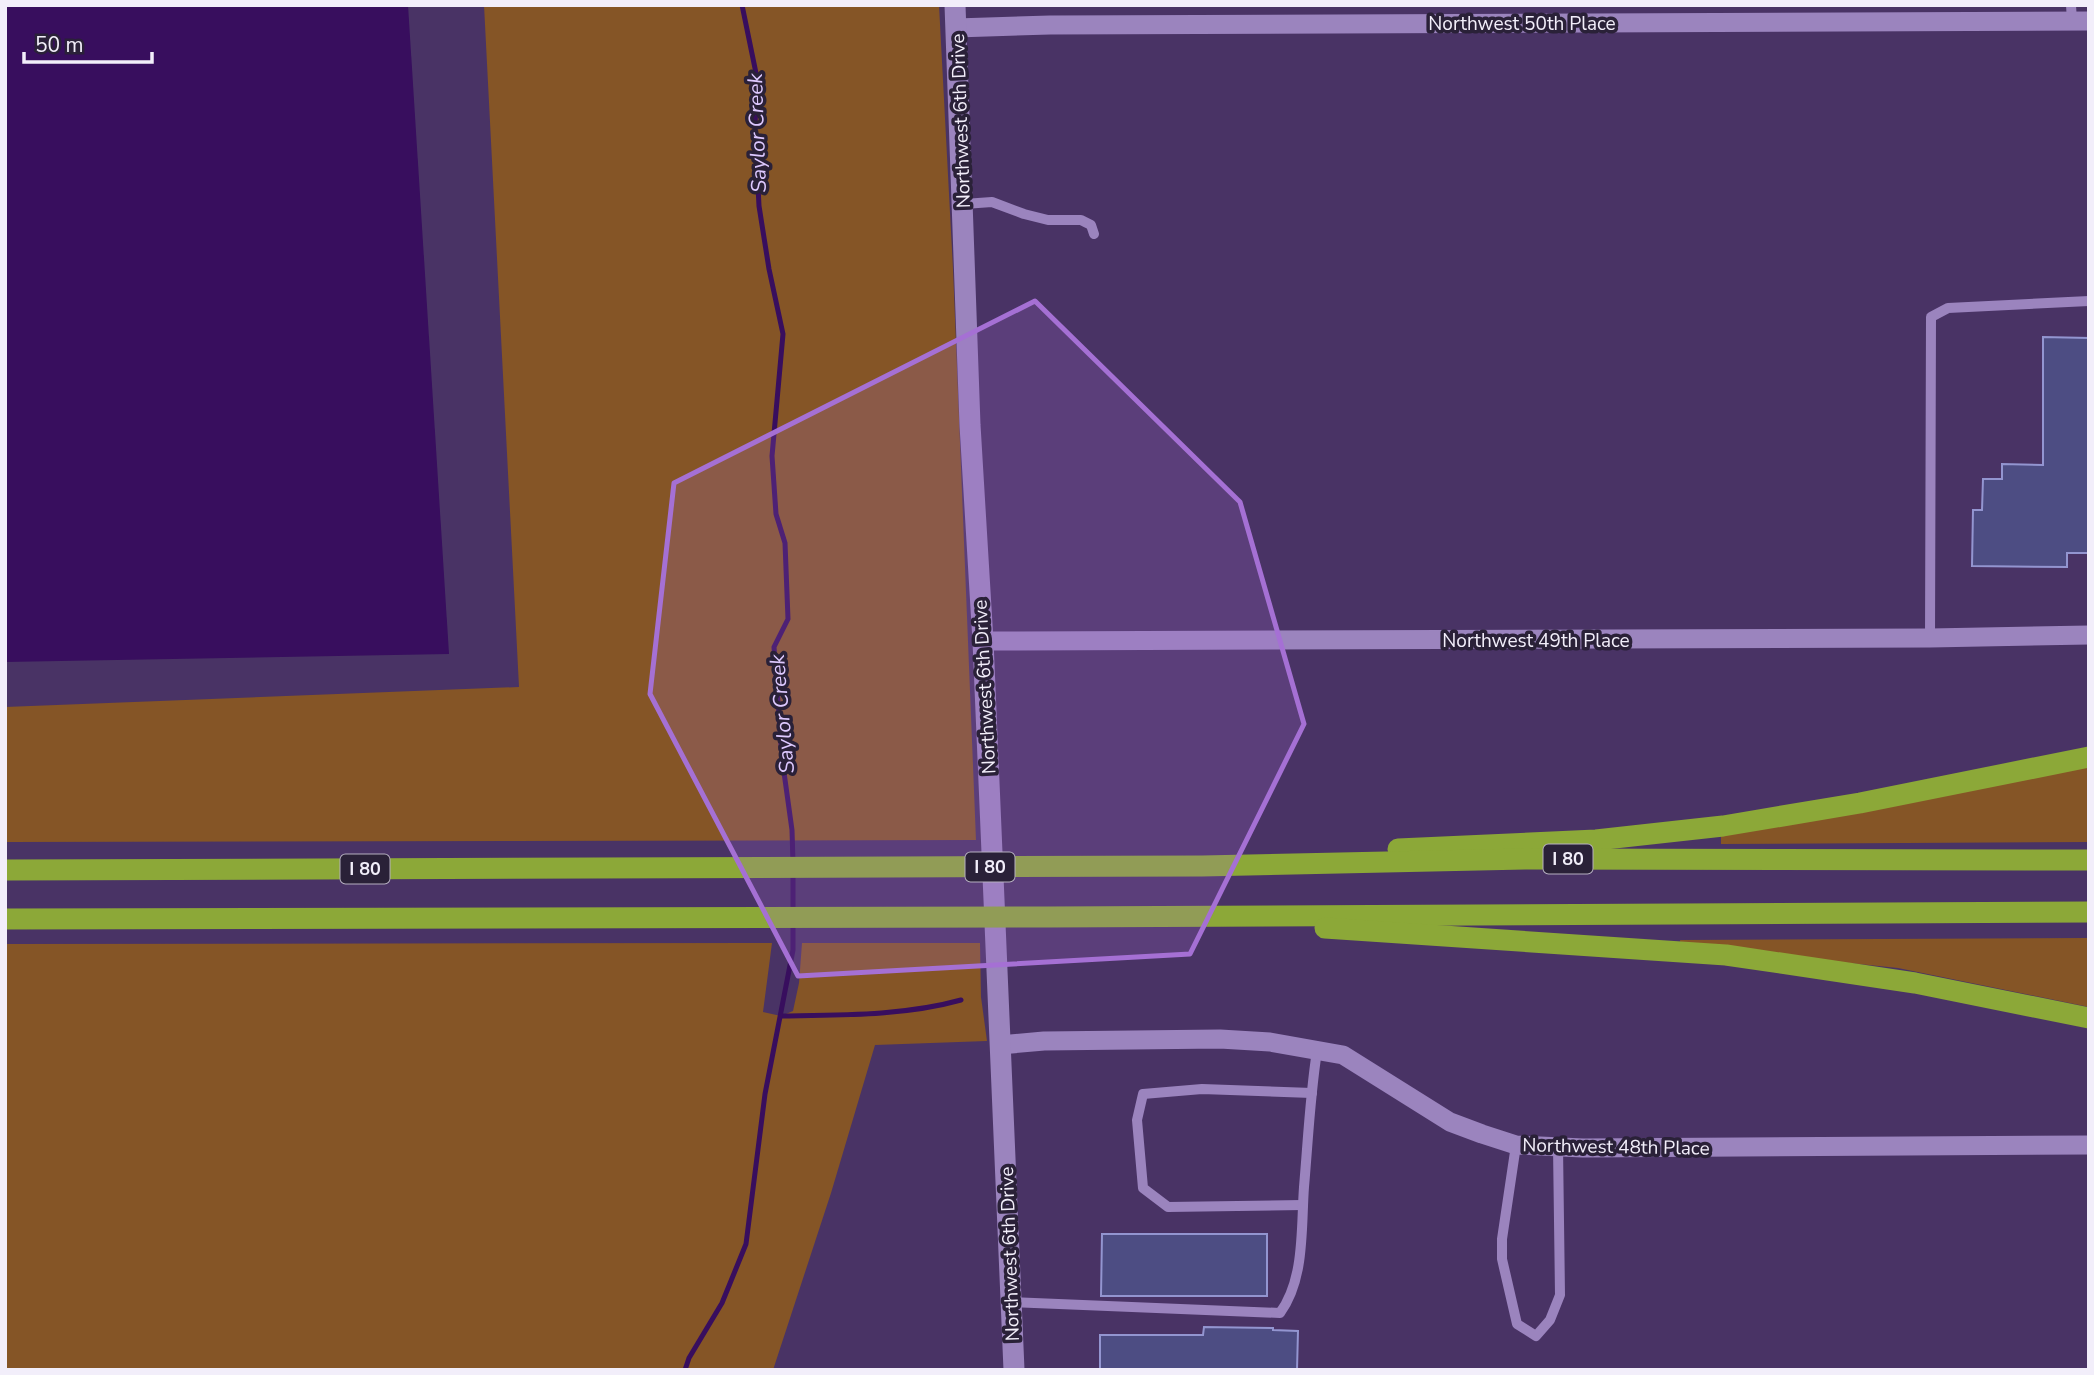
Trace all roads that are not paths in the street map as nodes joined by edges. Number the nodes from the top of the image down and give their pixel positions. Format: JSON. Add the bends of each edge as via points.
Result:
{"nodes":[{"id":1,"x":955,"y":5,"type":"edge"},
{"id":2,"x":2077,"y":16,"type":"edge"},
{"id":3,"x":956,"y":29,"type":"junction"},
{"id":4,"x":964,"y":204,"type":"junction"},
{"id":5,"x":1094,"y":234,"type":"dead end"},
{"id":6,"x":2089,"y":301,"type":"edge"},
{"id":7,"x":2089,"y":635,"type":"edge"},
{"id":8,"x":1930,"y":638,"type":"junction"},
{"id":9,"x":983,"y":641,"type":"junction"},
{"id":10,"x":2089,"y":757,"type":"edge"},
{"id":11,"x":2089,"y":860,"type":"edge"},
{"id":12,"x":1202,"y":866,"type":"junction"},
{"id":13,"x":5,"y":870,"type":"edge"},
{"id":14,"x":2089,"y":912,"type":"edge"},
{"id":15,"x":1187,"y":916,"type":"junction"},
{"id":16,"x":5,"y":919,"type":"edge"},
{"id":17,"x":2089,"y":1018,"type":"edge"},
{"id":18,"x":1000,"y":1045,"type":"junction"},
{"id":19,"x":1317,"y":1051,"type":"junction"},
{"id":20,"x":1312,"y":1093,"type":"junction"},
{"id":21,"x":1516,"y":1145,"type":"junction"},
{"id":22,"x":2089,"y":1145,"type":"edge"},
{"id":23,"x":1558,"y":1147,"type":"junction"},
{"id":24,"x":1303,"y":1205,"type":"junction"},
{"id":25,"x":1011,"y":1302,"type":"junction"},
{"id":26,"x":1014,"y":1370,"type":"edge"}],
"edges":[{"from":1,"to":3,"type":"main road","name":"Northwest 6th Drive"},
{"from":2,"to":3,"type":"street","name":"Northwest 50th Place"},
{"from":3,"to":4,"type":"main road","name":"Northwest 6th Drive"},
{"from":4,"to":5,"type":"lane","via":[[992,202],[1048,220],[1080,220],[1091,225]]},
{"from":4,"to":9,"type":"main road","name":"Northwest 6th Drive","via":[[970,425]]},
{"from":6,"to":8,"type":"lane","via":[[1948,307],[1931,317]]},
{"from":7,"to":8,"type":"street","name":"Northwest 49th Place"},
{"from":8,"to":9,"type":"street","name":"Northwest 49th Place"},
{"from":9,"to":18,"type":"main road","name":"Northwest 6th Drive"},
{"from":10,"to":12,"type":"highway","via":[[1723,826],[1596,840],[1431,846]]},
{"from":11,"to":12,"type":"highway","number":"I 80","via":[[1524,859]]},
{"from":12,"to":13,"type":"highway","number":"I 80"},
{"from":14,"to":15,"type":"highway"},
{"from":15,"to":16,"type":"highway"},
{"from":15,"to":17,"type":"highway","via":[[1726,955],[1915,983]]},
{"from":18,"to":19,"type":"street","name":"Northwest 48th Place","via":[[1220,1040],[1270,1042]]},
{"from":18,"to":25,"type":"main road","name":"Northwest 6th Drive"},
{"from":19,"to":20,"type":"lane"},
{"from":19,"to":21,"type":"street","name":"Northwest 48th Place","via":[[1343,1055],[1450,1122]]},
{"from":20,"to":24,"type":"lane"},
{"from":20,"to":24,"type":"lane","via":[[1202,1089],[1143,1094],[1137,1120],[1143,1188],[1168,1207]]},
{"from":21,"to":23,"type":"street","name":"Northwest 48th Place"},
{"from":21,"to":23,"type":"lane","via":[[1502,1259],[1517,1324],[1536,1336],[1550,1320],[1560,1295]]},
{"from":22,"to":23,"type":"street","name":"Northwest 48th Place"},
{"from":24,"to":25,"type":"lane","via":[[1294,1285],[1291,1299],[1280,1313]]},
{"from":25,"to":26,"type":"main road","name":"Northwest 6th Drive"}]}
